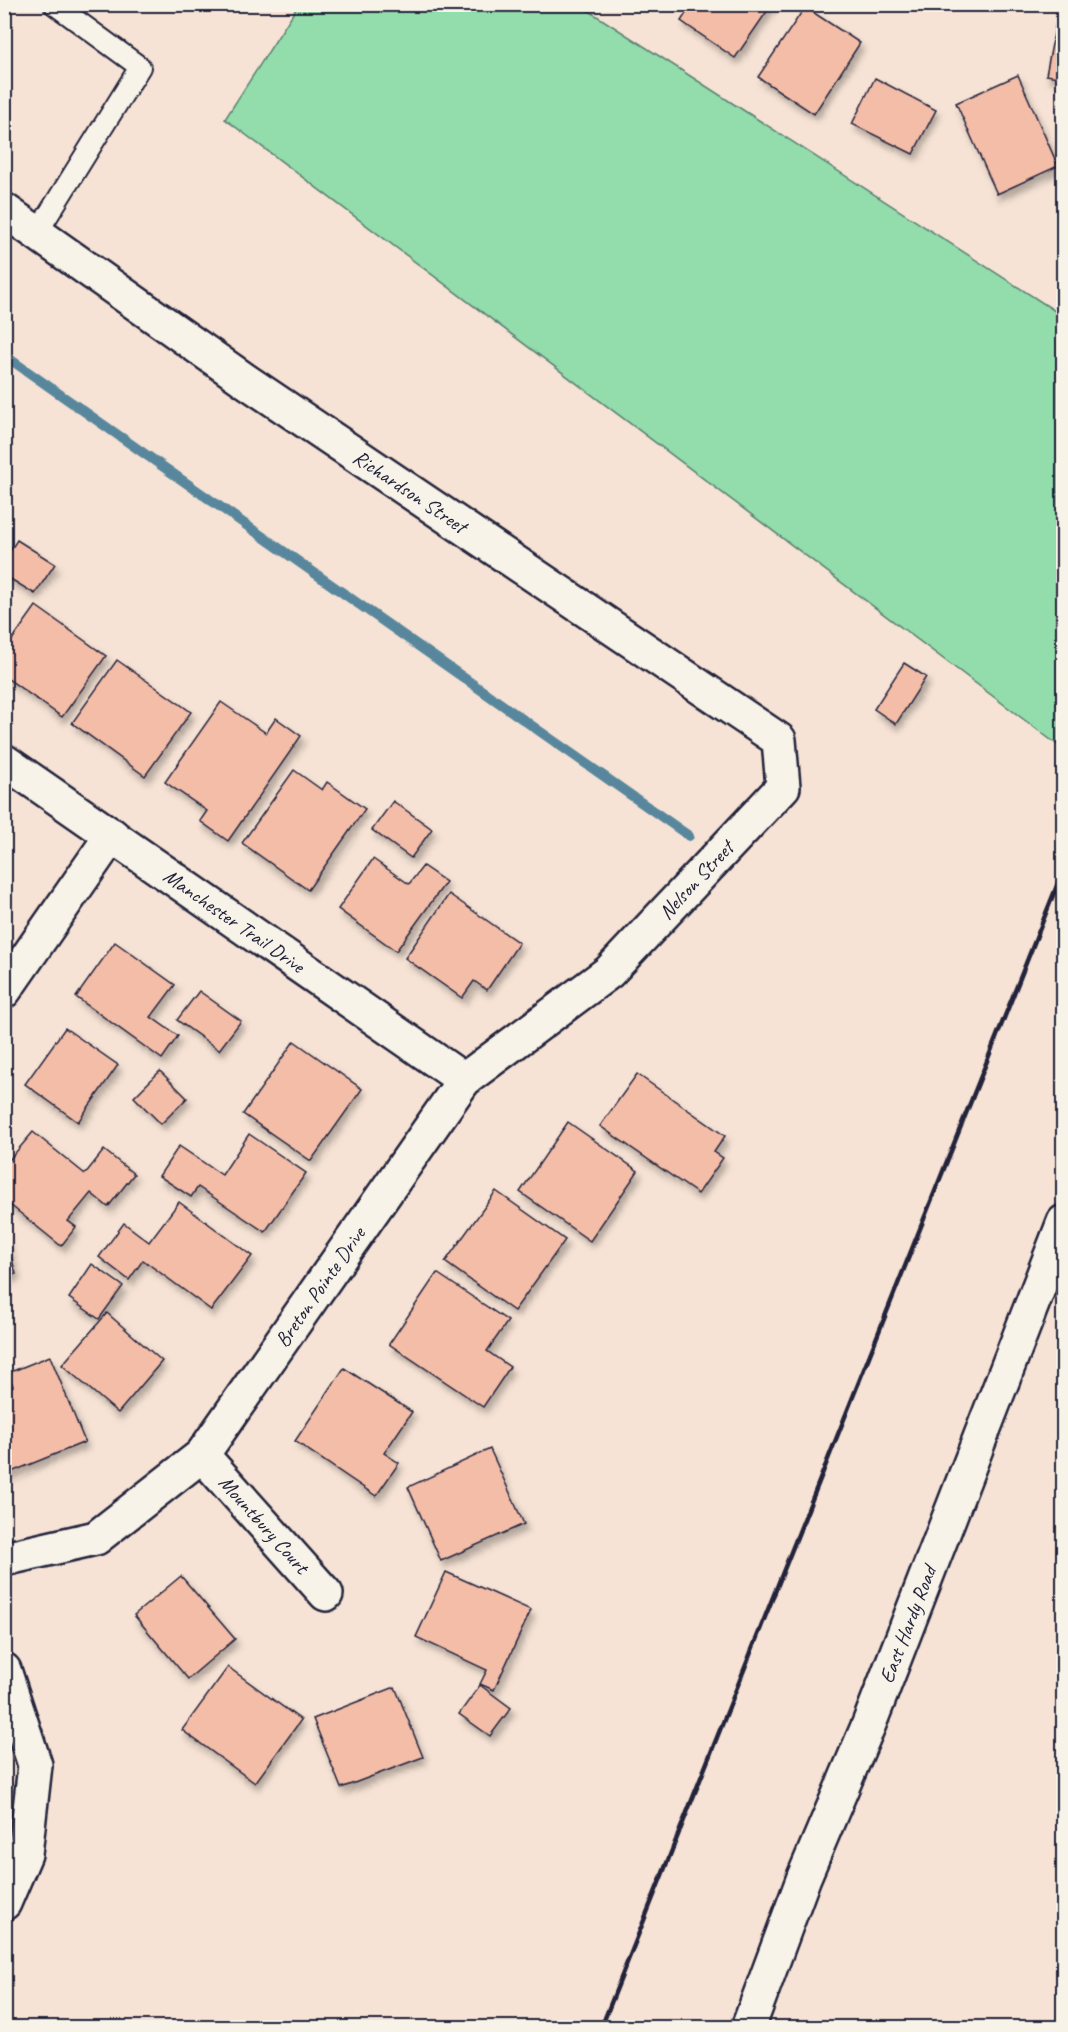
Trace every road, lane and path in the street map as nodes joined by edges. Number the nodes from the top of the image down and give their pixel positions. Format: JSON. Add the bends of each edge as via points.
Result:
{"nodes":[{"id":1,"x":54,"y":4,"type":"edge"},
{"id":2,"x":4,"y":210,"type":"edge"},
{"id":3,"x":37,"y":233,"type":"junction"},
{"id":4,"x":4,"y":760,"type":"edge"},
{"id":5,"x":783,"y":788,"type":"joint"},
{"id":6,"x":112,"y":835,"type":"junction"},
{"id":7,"x":609,"y":972,"type":"joint"},
{"id":8,"x":4,"y":990,"type":"edge"},
{"id":9,"x":464,"y":1080,"type":"junction"},
{"id":10,"x":1064,"y":1222,"type":"edge"},
{"id":11,"x":202,"y":1455,"type":"junction"},
{"id":12,"x":4,"y":1559,"type":"edge"},
{"id":13,"x":326,"y":1594,"type":"dead end"},
{"id":14,"x":4,"y":1670,"type":"edge"},
{"id":15,"x":4,"y":1903,"type":"edge"},
{"id":16,"x":748,"y":2028,"type":"edge"}],
"edges":[{"from":1,"to":3,"type":"lane","via":[[140,67]]},
{"from":2,"to":3,"type":"street","name":"Richardson Street"},
{"from":3,"to":5,"type":"street","name":"Richardson Street","via":[[246,381],[779,740]]},
{"from":4,"to":6,"type":"street","name":"Manchester Trail Drive"},
{"from":5,"to":7,"type":"street","name":"Nelson Street"},
{"from":6,"to":8,"type":"street"},
{"from":6,"to":9,"type":"street","name":"Manchester Trail Drive"},
{"from":7,"to":9,"type":"street","name":"Breton Pointe Drive"},
{"from":9,"to":11,"type":"street","name":"Breton Pointe Drive"},
{"from":10,"to":16,"type":"street","name":"East Hardy Road"},
{"from":11,"to":12,"type":"street","name":"Breton Pointe Drive","via":[[96,1539]]},
{"from":11,"to":13,"type":"street","name":"Mountbury Court"},
{"from":14,"to":15,"type":"street","via":[[34,1765],[25,1854]]}]}
